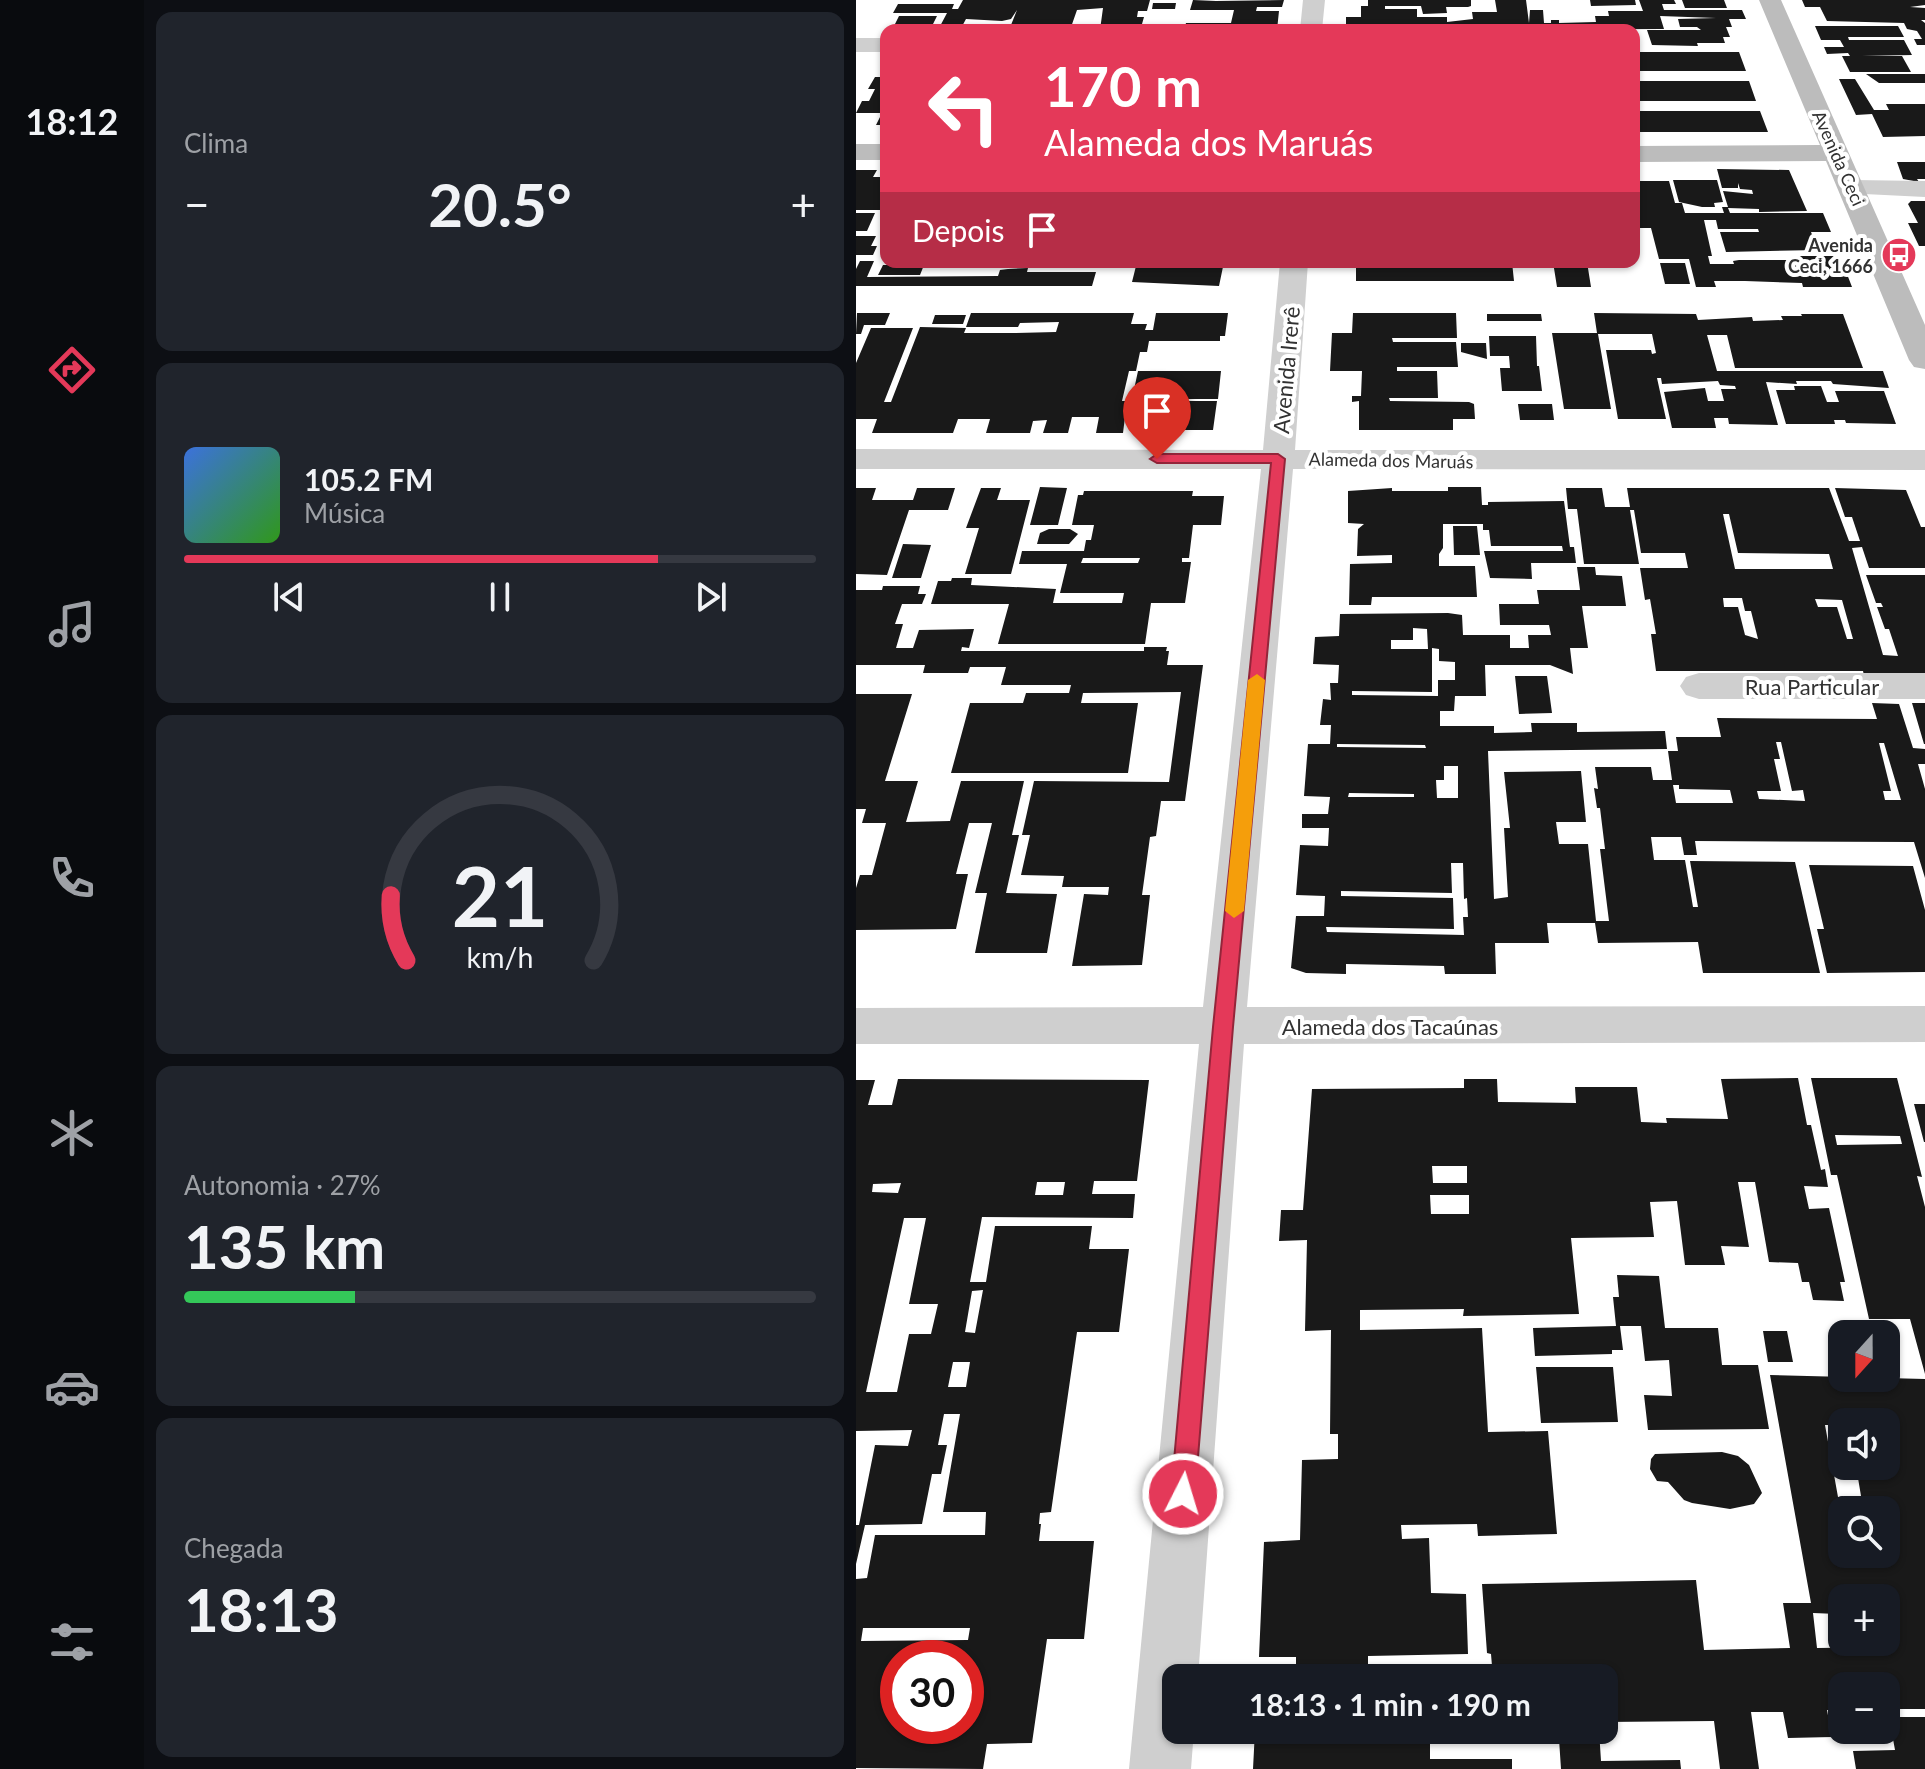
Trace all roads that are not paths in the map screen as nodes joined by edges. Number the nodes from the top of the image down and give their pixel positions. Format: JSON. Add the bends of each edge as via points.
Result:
{"nodes":[{"id":1,"x":1314,"y":0,"type":"edge"},
{"id":2,"x":1770,"y":0,"type":"edge"},
{"id":3,"x":1312,"y":24,"type":"edge"},
{"id":4,"x":856,"y":45,"type":"edge"},
{"id":5,"x":880,"y":45,"type":"edge"},
{"id":6,"x":856,"y":152,"type":"edge"},
{"id":7,"x":880,"y":152,"type":"edge"},
{"id":8,"x":1836,"y":153,"type":"junction"},
{"id":9,"x":1640,"y":154,"type":"edge"},
{"id":10,"x":1853,"y":188,"type":"junction"},
{"id":11,"x":1925,"y":189,"type":"edge"},
{"id":12,"x":1294,"y":268,"type":"edge"},
{"id":13,"x":1925,"y":360,"type":"edge"},
{"id":14,"x":856,"y":459,"type":"edge"},
{"id":15,"x":1278,"y":459,"type":"junction"},
{"id":16,"x":1925,"y":460,"type":"edge"},
{"id":17,"x":1699,"y":686,"type":"dead end"},
{"id":18,"x":1925,"y":686,"type":"edge"},
{"id":19,"x":1925,"y":1024,"type":"edge"},
{"id":20,"x":856,"y":1026,"type":"edge"},
{"id":21,"x":1223,"y":1027,"type":"junction"},
{"id":22,"x":1160,"y":1769,"type":"edge"}],
"edges":[{"from":1,"to":3,"type":"street"},
{"from":2,"to":8,"type":"street","name":"Avenida Ceci"},
{"from":4,"to":5,"type":"street"},
{"from":6,"to":7,"type":"street"},
{"from":8,"to":9,"type":"street"},
{"from":8,"to":10,"type":"street","name":"Avenida Ceci"},
{"from":10,"to":11,"type":"street"},
{"from":10,"to":13,"type":"street","name":"Avenida Ceci"},
{"from":12,"to":15,"type":"street","name":"Avenida Irerê"},
{"from":14,"to":15,"type":"street","name":"Alameda dos Maruás"},
{"from":15,"to":16,"type":"street","name":"Alameda dos Maruás"},
{"from":15,"to":21,"type":"street","name":"Avenida Irerê"},
{"from":17,"to":18,"type":"street","name":"Rua Particular"},
{"from":19,"to":21,"type":"street","name":"Alameda dos Tacaúnas"},
{"from":20,"to":21,"type":"street","name":"Alameda dos Tacaúnas"},
{"from":21,"to":22,"type":"street","name":"Avenida Irerê"}]}
